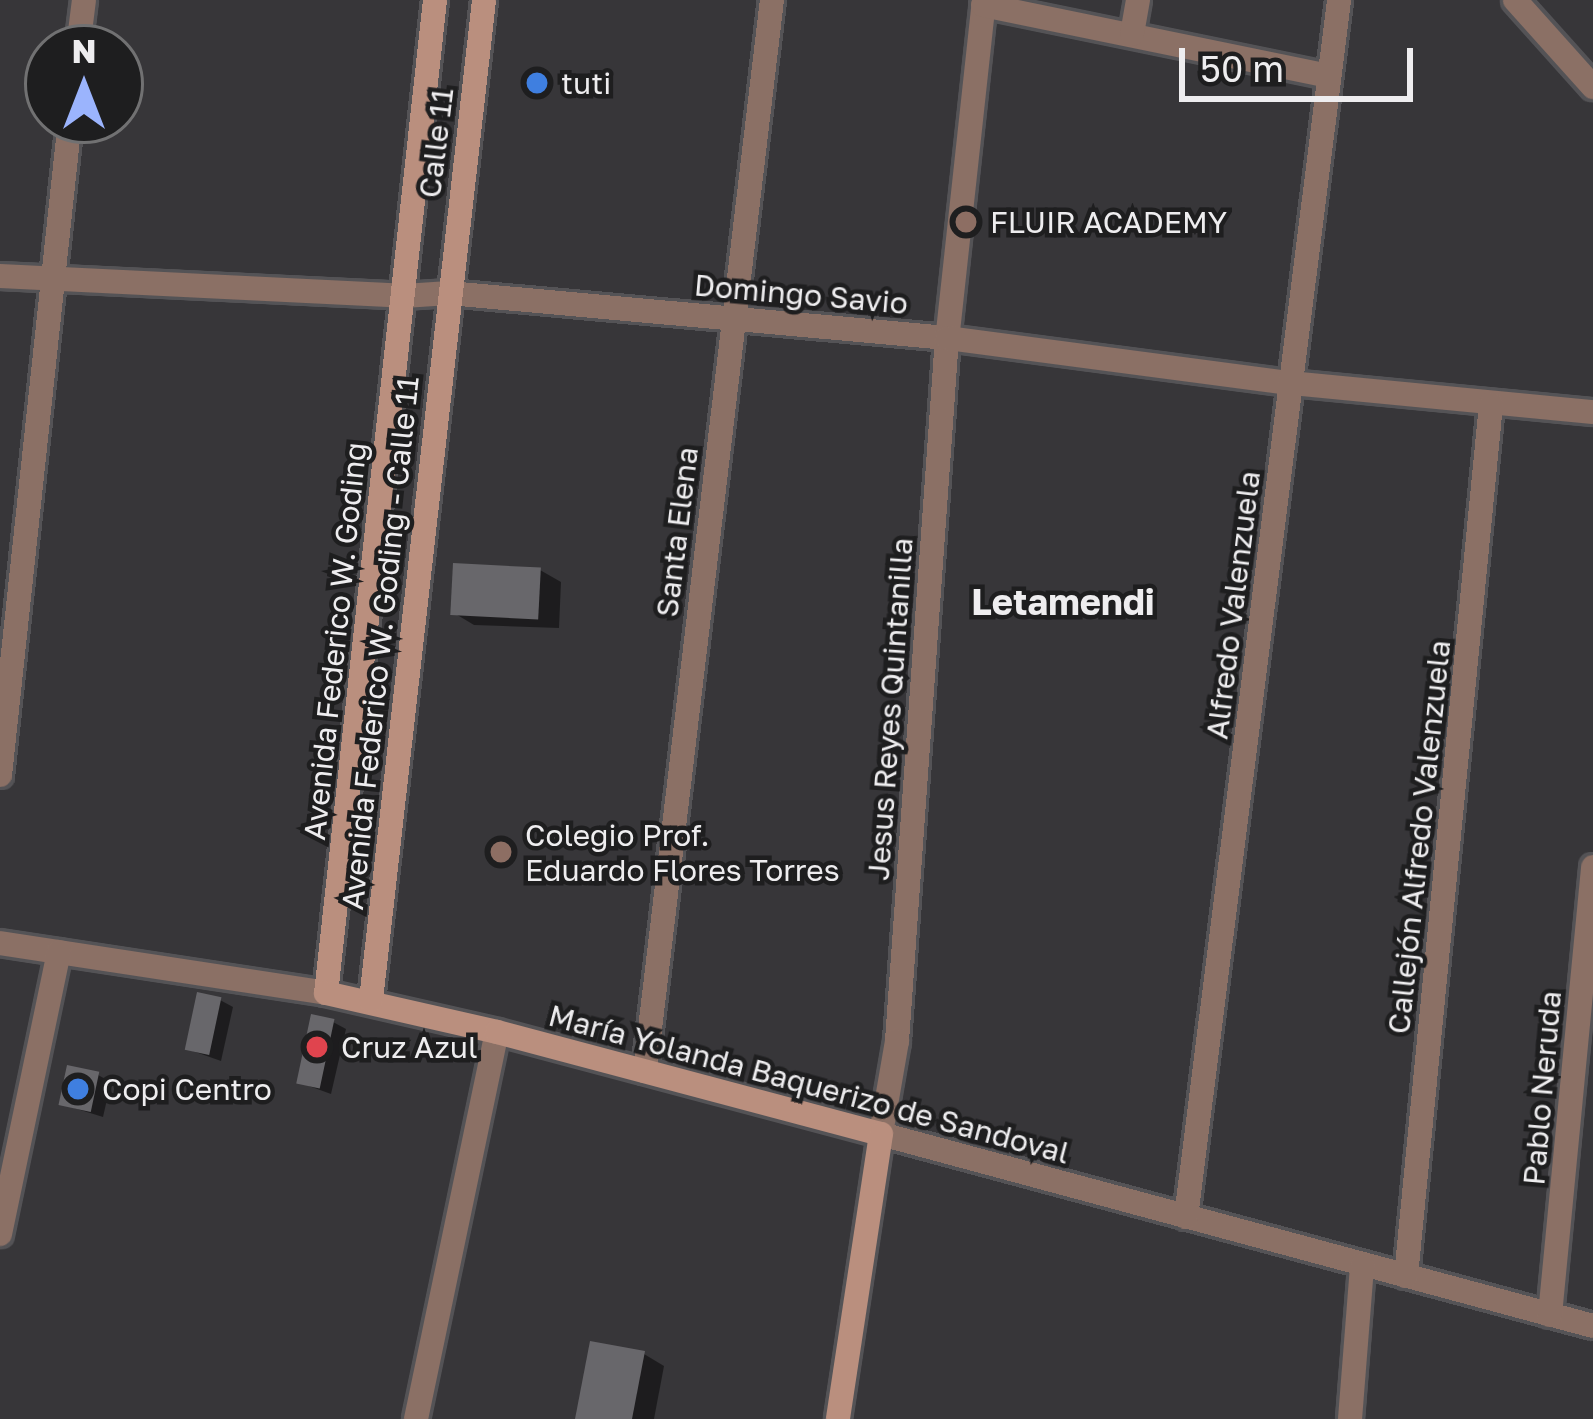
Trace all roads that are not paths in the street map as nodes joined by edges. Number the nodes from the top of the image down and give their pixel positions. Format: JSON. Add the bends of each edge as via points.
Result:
{"nodes":[{"id":1,"x":435,"y":0,"type":"edge"},
{"id":2,"x":484,"y":0,"type":"edge"},
{"id":3,"x":772,"y":0,"type":"edge"},
{"id":4,"x":1138,"y":0,"type":"edge"},
{"id":5,"x":1339,"y":0,"type":"edge"},
{"id":6,"x":1515,"y":0,"type":"edge"},
{"id":7,"x":984,"y":3,"type":"edge"},
{"id":8,"x":1132,"y":34,"type":"junction"},
{"id":9,"x":1329,"y":76,"type":"junction"},
{"id":10,"x":1593,"y":87,"type":"edge"},
{"id":11,"x":67,"y":144,"type":"edge"},
{"id":12,"x":0,"y":276,"type":"edge"},
{"id":13,"x":52,"y":279,"type":"junction"},
{"id":14,"x":448,"y":293,"type":"junction"},
{"id":15,"x":404,"y":296,"type":"junction"},
{"id":16,"x":731,"y":318,"type":"junction"},
{"id":17,"x":947,"y":338,"type":"junction"},
{"id":18,"x":1291,"y":383,"type":"junction"},
{"id":19,"x":1491,"y":404,"type":"junction"},
{"id":20,"x":1593,"y":412,"type":"edge"},
{"id":21,"x":0,"y":775,"type":"edge"},
{"id":22,"x":1593,"y":867,"type":"edge"},
{"id":23,"x":0,"y":943,"type":"edge"},
{"id":24,"x":58,"y":952,"type":"junction"},
{"id":25,"x":326,"y":993,"type":"junction"},
{"id":26,"x":371,"y":1000,"type":"junction"},
{"id":27,"x":497,"y":1032,"type":"junction"},
{"id":28,"x":645,"y":1070,"type":"junction"},
{"id":29,"x":881,"y":1134,"type":"junction"},
{"id":30,"x":1186,"y":1217,"type":"junction"},
{"id":31,"x":0,"y":1234,"type":"edge"},
{"id":32,"x":1362,"y":1265,"type":"junction"},
{"id":33,"x":1406,"y":1276,"type":"junction"},
{"id":34,"x":1550,"y":1315,"type":"junction"},
{"id":35,"x":1593,"y":1326,"type":"edge"},
{"id":36,"x":416,"y":1419,"type":"edge"},
{"id":37,"x":838,"y":1419,"type":"edge"},
{"id":38,"x":1350,"y":1419,"type":"edge"}],
"edges":[{"from":1,"to":15,"type":"street"},
{"from":2,"to":14,"type":"street","name":"Calle 11"},
{"from":3,"to":16,"type":"street","name":"Santa Elena"},
{"from":4,"to":8,"type":"street"},
{"from":5,"to":9,"type":"street","name":"Alfredo Valenzuela"},
{"from":6,"to":10,"type":"street"},
{"from":7,"to":8,"type":"street"},
{"from":7,"to":17,"type":"street","name":"Jesus Reyes Quintanilla"},
{"from":8,"to":9,"type":"street"},
{"from":9,"to":18,"type":"street","name":"Alfredo Valenzuela"},
{"from":11,"to":13,"type":"street"},
{"from":12,"to":13,"type":"street","name":"Domingo Savio"},
{"from":13,"to":15,"type":"street","name":"Domingo Savio"},
{"from":13,"to":21,"type":"street"},
{"from":14,"to":15,"type":"street","name":"Domingo Savio"},
{"from":14,"to":16,"type":"street","name":"Domingo Savio"},
{"from":14,"to":26,"type":"street","name":"Avenida Federico W. Goding - Calle 11"},
{"from":15,"to":25,"type":"street","name":"Avenida Federico W. Goding"},
{"from":16,"to":17,"type":"street","name":"Domingo Savio"},
{"from":16,"to":28,"type":"street","name":"Santa Elena"},
{"from":17,"to":18,"type":"street","name":"Domingo Savio"},
{"from":17,"to":29,"type":"street","name":"Jesus Reyes Quintanilla","via":[[896,1041]]},
{"from":18,"to":19,"type":"street","name":"Domingo Savio"},
{"from":18,"to":30,"type":"street","name":"Alfredo Valenzuela"},
{"from":19,"to":20,"type":"street","name":"Domingo Savio"},
{"from":19,"to":33,"type":"street","name":"Callejón Alfredo Valenzuela"},
{"from":22,"to":34,"type":"street","name":"Pablo Neruda"},
{"from":23,"to":24,"type":"street","name":"María Yolanda Baquerizo de Sandoval"},
{"from":24,"to":25,"type":"street","name":"María Yolanda Baquerizo de Sandoval"},
{"from":24,"to":31,"type":"street"},
{"from":25,"to":26,"type":"street","name":"María Yolanda Baquerizo de Sandoval"},
{"from":26,"to":27,"type":"street","name":"María Yolanda Baquerizo de Sandoval"},
{"from":27,"to":28,"type":"street","name":"María Yolanda Baquerizo de Sandoval"},
{"from":27,"to":36,"type":"street"},
{"from":28,"to":29,"type":"street","name":"María Yolanda Baquerizo de Sandoval"},
{"from":29,"to":30,"type":"street","name":"María Yolanda Baquerizo de Sandoval"},
{"from":29,"to":37,"type":"street","name":"Jesus Reyes Quintanilla"},
{"from":30,"to":32,"type":"street","name":"María Yolanda Baquerizo de Sandoval"},
{"from":32,"to":33,"type":"street","name":"María Yolanda Baquerizo de Sandoval"},
{"from":32,"to":38,"type":"street"},
{"from":33,"to":34,"type":"street","name":"María Yolanda Baquerizo de Sandoval"},
{"from":34,"to":35,"type":"street","name":"María Yolanda Baquerizo de Sandoval"}]}
